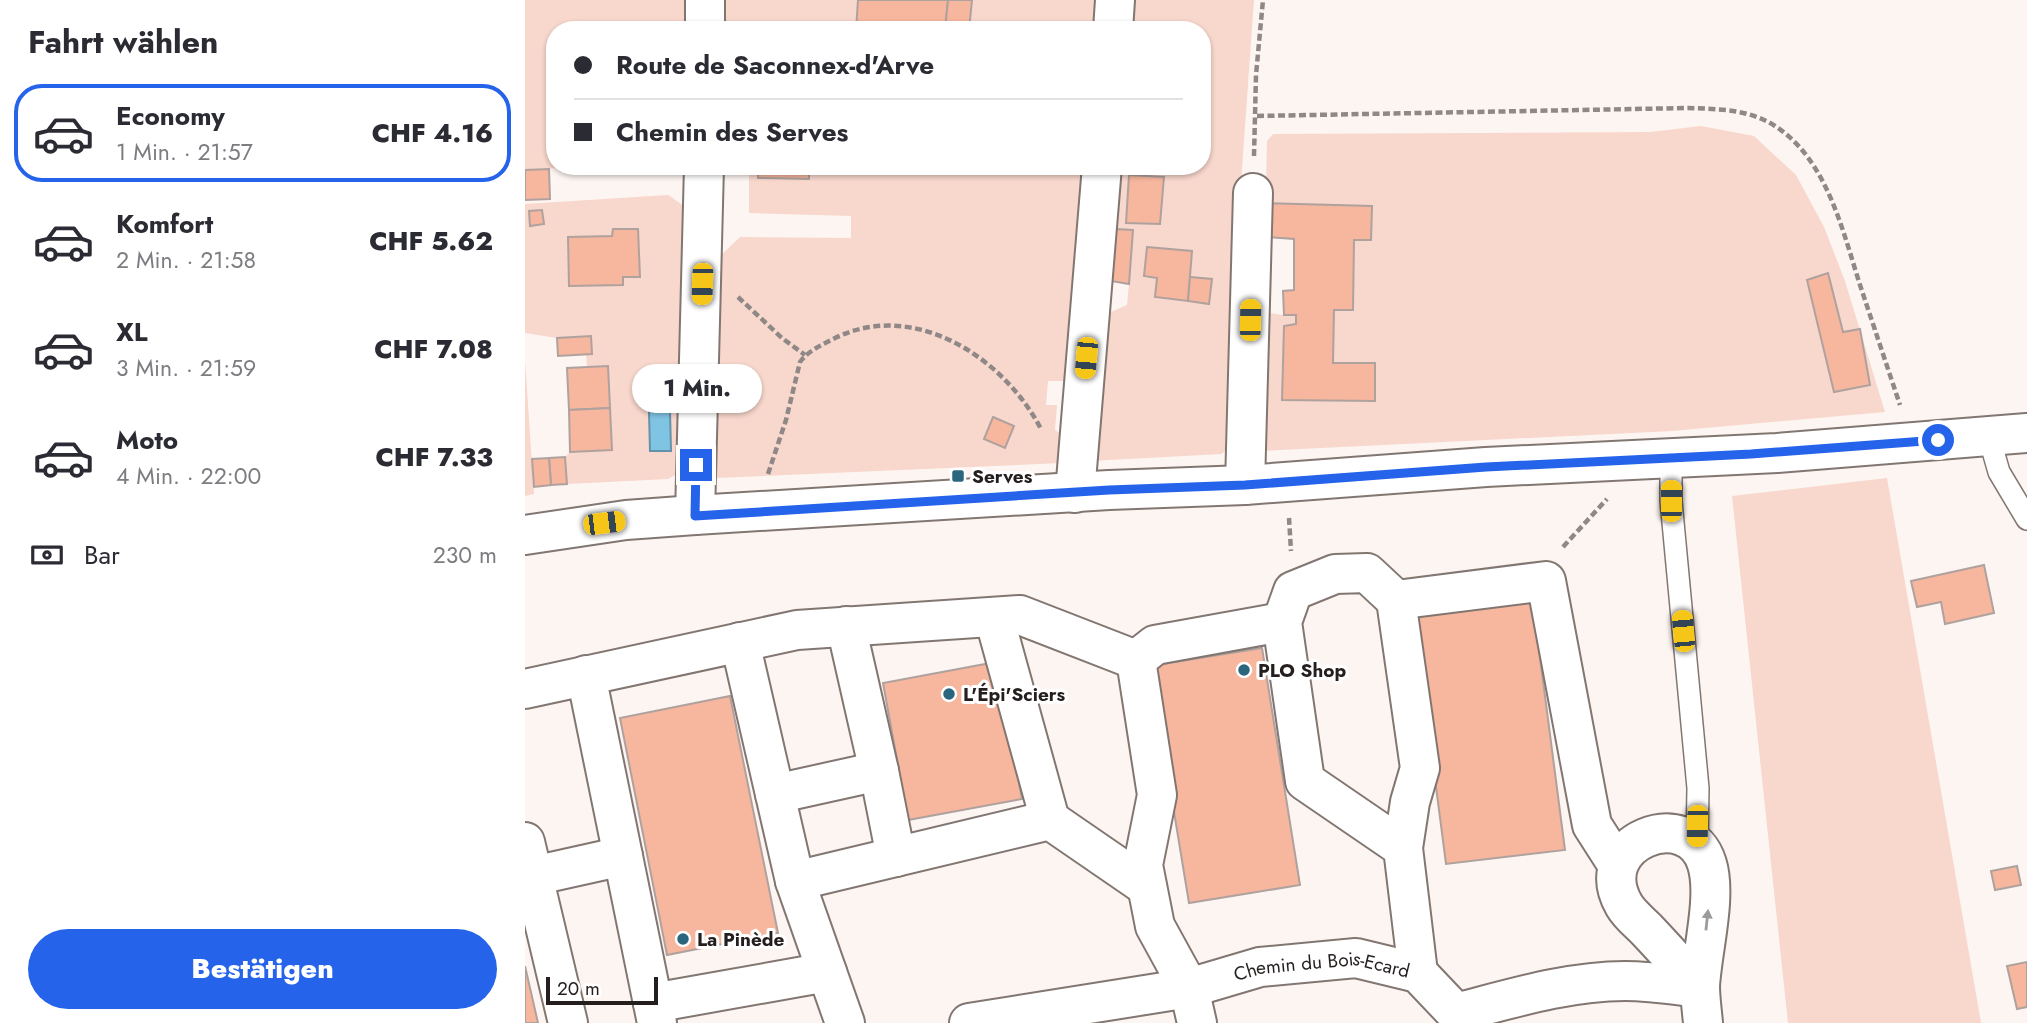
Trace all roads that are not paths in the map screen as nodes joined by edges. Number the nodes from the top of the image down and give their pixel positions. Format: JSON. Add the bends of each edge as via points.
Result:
{"nodes":[{"id":1,"x":705,"y":0,"type":"edge"},
{"id":2,"x":1115,"y":0,"type":"edge"},
{"id":3,"x":705,"y":21,"type":"edge"},
{"id":4,"x":1114,"y":21,"type":"edge"},
{"id":5,"x":704,"y":175,"type":"edge"},
{"id":6,"x":1101,"y":175,"type":"edge"},
{"id":7,"x":1253,"y":193,"type":"dead end"},
{"id":8,"x":2027,"y":433,"type":"edge"},
{"id":9,"x":1989,"y":437,"type":"junction"},
{"id":10,"x":1657,"y":459,"type":"junction"},
{"id":11,"x":1245,"y":485,"type":"junction"},
{"id":12,"x":1075,"y":493,"type":"junction"},
{"id":13,"x":695,"y":516,"type":"junction"},
{"id":14,"x":2027,"y":519,"type":"edge"},
{"id":15,"x":525,"y":535,"type":"edge"},
{"id":16,"x":1396,"y":600,"type":"junction"},
{"id":17,"x":1287,"y":606,"type":"junction"},
{"id":18,"x":994,"y":617,"type":"junction"},
{"id":19,"x":846,"y":626,"type":"junction"},
{"id":20,"x":740,"y":642,"type":"junction"},
{"id":21,"x":1136,"y":660,"type":"junction"},
{"id":22,"x":586,"y":675,"type":"junction"},
{"id":23,"x":525,"y":689,"type":"edge"},
{"id":24,"x":879,"y":771,"type":"junction"},
{"id":25,"x":775,"y":794,"type":"junction"},
{"id":26,"x":1049,"y":820,"type":"junction"},
{"id":27,"x":1697,"y":845,"type":"junction"},
{"id":28,"x":1403,"y":848,"type":"junction"},
{"id":29,"x":623,"y":856,"type":"junction"},
{"id":30,"x":896,"y":857,"type":"junction"},
{"id":31,"x":529,"y":859,"type":"edge"},
{"id":32,"x":1618,"y":864,"type":"junction"},
{"id":33,"x":795,"y":881,"type":"junction"},
{"id":34,"x":1146,"y":886,"type":"junction"},
{"id":35,"x":827,"y":972,"type":"junction"},
{"id":36,"x":1418,"y":973,"type":"junction"},
{"id":37,"x":1702,"y":1005,"type":"edge"},
{"id":38,"x":655,"y":1013,"type":"edge"},
{"id":39,"x":1192,"y":1013,"type":"edge"},
{"id":40,"x":1456,"y":1018,"type":"edge"},
{"id":41,"x":568,"y":1023,"type":"edge"},
{"id":42,"x":845,"y":1023,"type":"edge"},
{"id":43,"x":969,"y":1023,"type":"edge"}],
"edges":[{"from":1,"to":3,"type":"street"},
{"from":2,"to":4,"type":"street"},
{"from":5,"to":13,"type":"street"},
{"from":6,"to":12,"type":"street"},
{"from":7,"to":11,"type":"street"},
{"from":8,"to":9,"type":"street"},
{"from":9,"to":10,"type":"street"},
{"from":9,"to":14,"type":"lane","via":[[2000,472]]},
{"from":10,"to":11,"type":"street"},
{"from":10,"to":27,"type":"lane","via":[[1671,501],[1698,788]]},
{"from":11,"to":12,"type":"street"},
{"from":12,"to":13,"type":"street"},
{"from":13,"to":15,"type":"street","via":[[626,520]]},
{"from":16,"to":17,"type":"street","via":[[1367,573],[1335,574]]},
{"from":16,"to":28,"type":"street","via":[[1420,768]]},
{"from":16,"to":32,"type":"street","via":[[1546,581],[1592,825]]},
{"from":17,"to":21,"type":"street","via":[[1154,645]]},
{"from":17,"to":28,"type":"street","via":[[1305,781]]},
{"from":18,"to":19,"type":"street"},
{"from":18,"to":21,"type":"street","via":[[1020,615]]},
{"from":18,"to":26,"type":"street"},
{"from":19,"to":20,"type":"street"},
{"from":19,"to":24,"type":"street"},
{"from":20,"to":22,"type":"street"},
{"from":20,"to":25,"type":"street"},
{"from":21,"to":34,"type":"street","via":[[1157,796],[1143,865]]},
{"from":22,"to":23,"type":"street"},
{"from":22,"to":29,"type":"street"},
{"from":24,"to":25,"type":"street"},
{"from":24,"to":30,"type":"street"},
{"from":25,"to":33,"type":"street"},
{"from":26,"to":30,"type":"street"},
{"from":26,"to":34,"type":"street"},
{"from":27,"to":32,"type":"street","via":[[1675,832],[1647,836],[1628,847]]},
{"from":37,"to":27,"type":"street","one_way":true,"via":[[1709,893],[1707,864]]},
{"from":28,"to":36,"type":"street"},
{"from":29,"to":31,"type":"street"},
{"from":29,"to":38,"type":"street"},
{"from":30,"to":33,"type":"street"},
{"from":31,"to":41,"type":"street"},
{"from":32,"to":37,"type":"street","via":[[1615,881],[1624,906]]},
{"from":33,"to":35,"type":"street"},
{"from":34,"to":39,"type":"street","via":[[1155,926]]},
{"from":35,"to":38,"type":"street"},
{"from":35,"to":42,"type":"street"},
{"from":36,"to":39,"type":"street","name":"Chemin du Bois-Ecard","via":[[1356,958],[1260,967]]},
{"from":36,"to":40,"type":"street","name":"Chemin du Bois-Ecard"},
{"from":37,"to":40,"type":"street","name":"Chemin du Bois-Ecard","via":[[1650,981],[1592,983],[1524,996]]},
{"from":39,"to":43,"type":"street","name":"Chemin du Bois-Ecard"}]}
